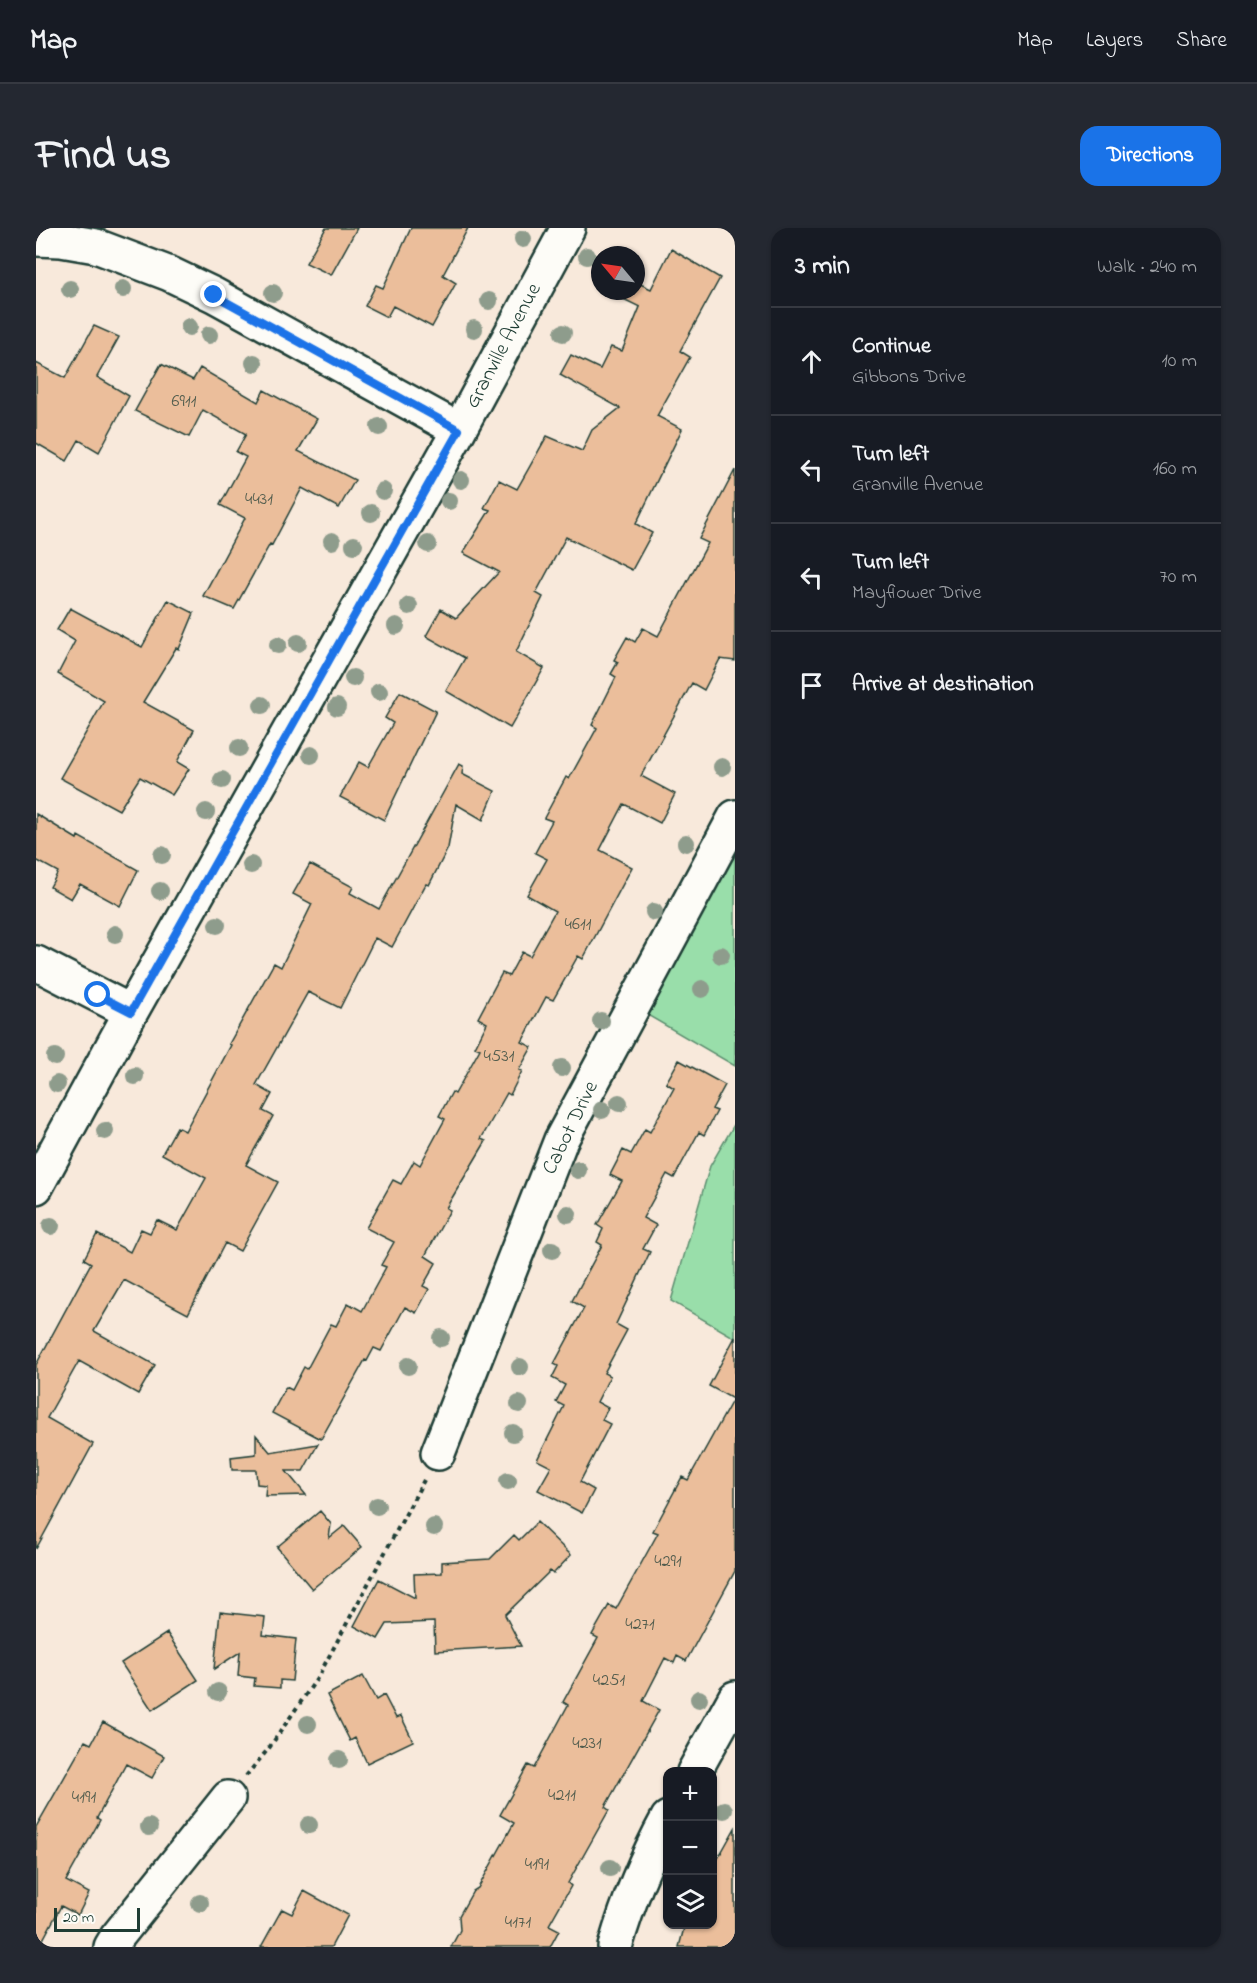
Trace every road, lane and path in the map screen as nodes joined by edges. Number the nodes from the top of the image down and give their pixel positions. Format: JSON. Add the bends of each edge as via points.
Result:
{"nodes":[{"id":1,"x":568,"y":228,"type":"edge"},
{"id":2,"x":53,"y":236,"type":"edge"},
{"id":3,"x":459,"y":430,"type":"junction"},
{"id":4,"x":735,"y":817,"type":"edge"},
{"id":5,"x":36,"y":963,"type":"edge"},
{"id":6,"x":131,"y":1012,"type":"junction"},
{"id":7,"x":36,"y":1187,"type":"edge"},
{"id":8,"x":438,"y":1453,"type":"joint"},
{"id":9,"x":735,"y":1698,"type":"edge"},
{"id":10,"x":697,"y":1767,"type":"edge"},
{"id":11,"x":228,"y":1798,"type":"joint"},
{"id":12,"x":666,"y":1821,"type":"edge"},
{"id":13,"x":111,"y":1947,"type":"edge"},
{"id":14,"x":615,"y":1947,"type":"edge"}],
"edges":[{"from":1,"to":3,"type":"street","name":"Granville Avenue"},
{"from":2,"to":3,"type":"street","via":[[96,246],[214,295]]},
{"from":3,"to":6,"type":"street","name":"Granville Avenue"},
{"from":4,"to":8,"type":"street","name":"Cabot Drive","via":[[561,1140]]},
{"from":5,"to":6,"type":"street"},
{"from":6,"to":7,"type":"street","name":"Granville Avenue"},
{"from":8,"to":11,"type":"path","via":[[318,1677],[269,1748]]},
{"from":9,"to":10,"type":"street"},
{"from":11,"to":13,"type":"street"},
{"from":12,"to":14,"type":"street","via":[[644,1862]]}]}
